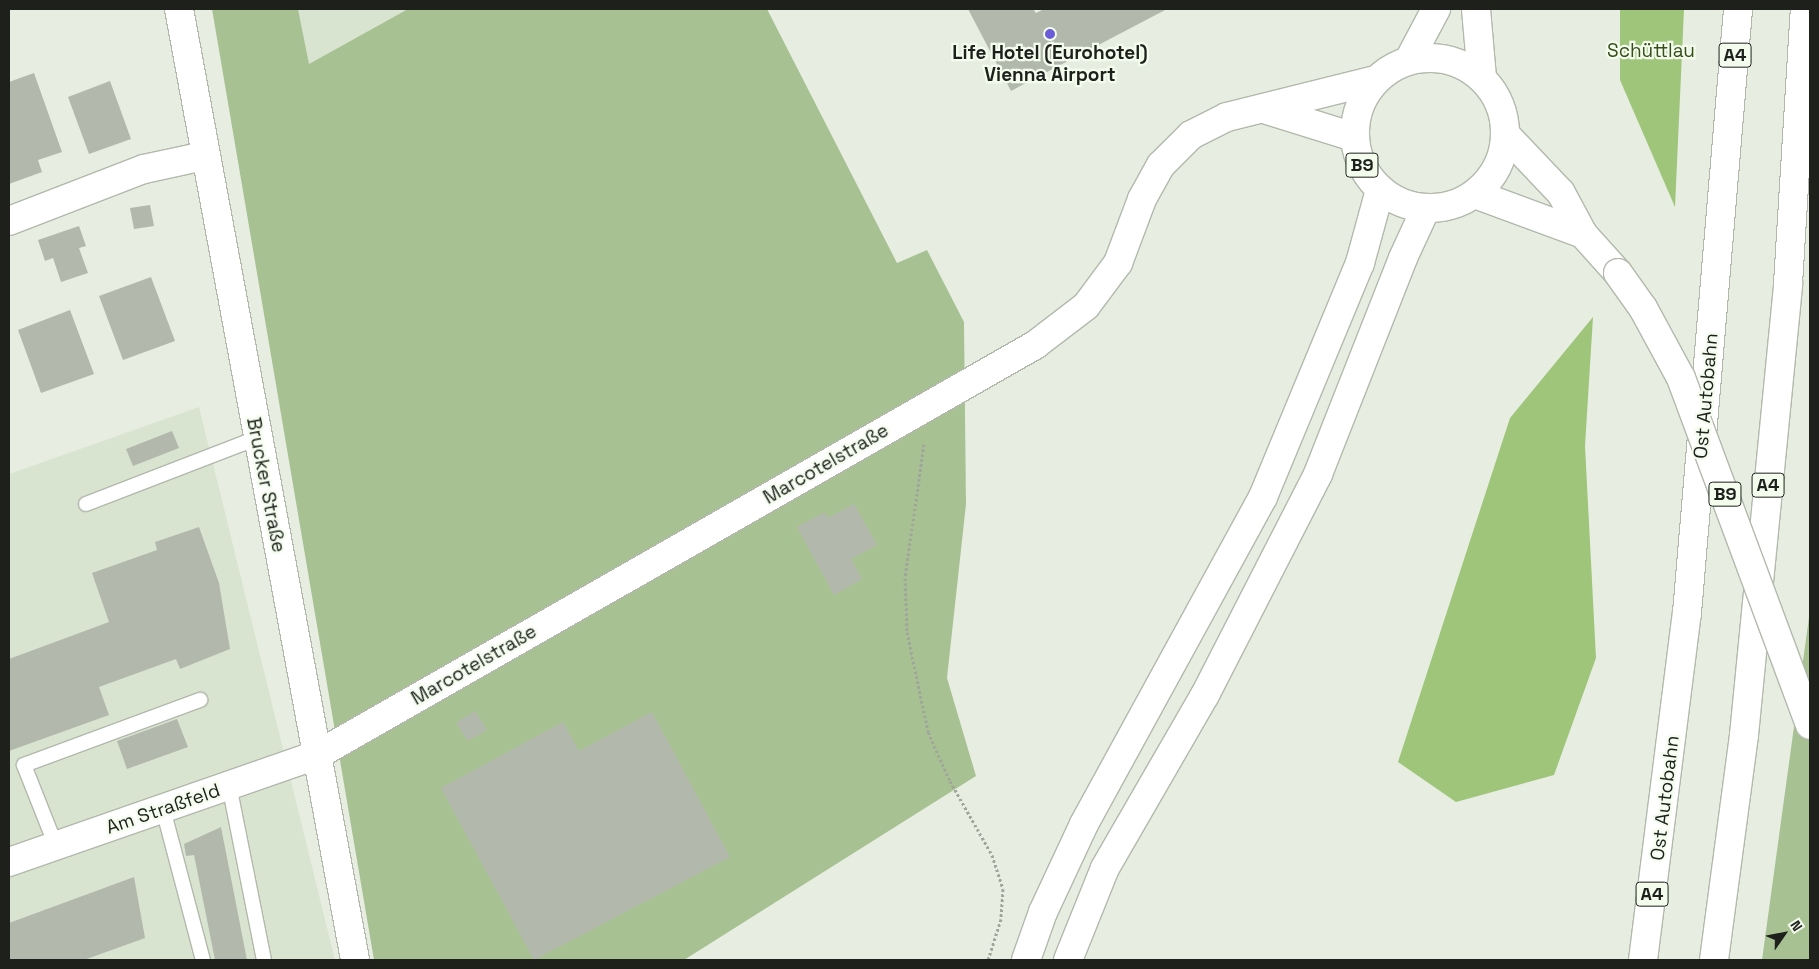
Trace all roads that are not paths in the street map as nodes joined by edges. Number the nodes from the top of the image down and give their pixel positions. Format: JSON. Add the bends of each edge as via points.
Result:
{"nodes":[{"id":1,"x":179,"y":9,"type":"edge"},
{"id":2,"x":1436,"y":9,"type":"edge"},
{"id":3,"x":1476,"y":9,"type":"edge"},
{"id":4,"x":1738,"y":9,"type":"edge"},
{"id":5,"x":1805,"y":9,"type":"edge"},
{"id":6,"x":1409,"y":60,"type":"junction"},
{"id":7,"x":1482,"y":78,"type":"junction"},
{"id":8,"x":1375,"y":80,"type":"junction"},
{"id":9,"x":1264,"y":109,"type":"junction"},
{"id":10,"x":1505,"y":134,"type":"junction"},
{"id":11,"x":1354,"y":137,"type":"junction"},
{"id":12,"x":204,"y":156,"type":"junction"},
{"id":13,"x":1380,"y":190,"type":"junction"},
{"id":14,"x":1475,"y":194,"type":"junction"},
{"id":15,"x":1426,"y":208,"type":"junction"},
{"id":16,"x":9,"y":221,"type":"edge"},
{"id":17,"x":1583,"y":234,"type":"junction"},
{"id":18,"x":257,"y":438,"type":"junction"},
{"id":19,"x":86,"y":504,"type":"dead end"},
{"id":20,"x":200,"y":700,"type":"dead end"},
{"id":21,"x":1810,"y":725,"type":"edge"},
{"id":22,"x":317,"y":755,"type":"junction"},
{"id":23,"x":229,"y":786,"type":"junction"},
{"id":24,"x":163,"y":809,"type":"junction"},
{"id":25,"x":56,"y":846,"type":"junction"},
{"id":26,"x":9,"y":862,"type":"edge"},
{"id":27,"x":203,"y":960,"type":"edge"},
{"id":28,"x":264,"y":960,"type":"edge"},
{"id":29,"x":354,"y":960,"type":"edge"},
{"id":30,"x":1026,"y":960,"type":"edge"},
{"id":31,"x":1068,"y":960,"type":"edge"},
{"id":32,"x":1643,"y":960,"type":"edge"},
{"id":33,"x":1714,"y":960,"type":"edge"}],
"edges":[{"from":1,"to":12,"type":"main road","name":"Brucker Straße"},
{"from":2,"to":6,"type":"main road"},
{"from":3,"to":7,"type":"main road","number":"B9"},
{"from":4,"to":32,"type":"main road","name":"Ost Autobahn","number":"A4","via":[[1687,613]]},
{"from":5,"to":33,"type":"main road","number":"A4","via":[[1788,284],[1744,735]]},
{"from":6,"to":7,"type":"main road","number":"B9","via":[[1428,57],[1448,59],[1466,66]]},
{"from":6,"to":8,"type":"main road","number":"B9"},
{"from":7,"to":10,"type":"main road","number":"B9","via":[[1499,104]]},
{"from":8,"to":9,"type":"main road","name":"Marcotelstraße"},
{"from":8,"to":11,"type":"main road","number":"B9","via":[[1363,96],[1356,116]]},
{"from":9,"to":11,"type":"main road","name":"Marcotelstraße"},
{"from":9,"to":22,"type":"main road","name":"Marcotelstraße","via":[[1227,117],[1191,134],[1161,165],[1142,199],[1118,263],[1086,306],[1035,345]]},
{"from":10,"to":14,"type":"main road","number":"B9","via":[[1497,167]]},
{"from":10,"to":17,"type":"main road","number":"B9","via":[[1561,193]]},
{"from":11,"to":13,"type":"main road","number":"B9","via":[[1358,157]]},
{"from":12,"to":16,"type":"main road","via":[[144,169]]},
{"from":12,"to":18,"type":"main road","name":"Brucker Straße"},
{"from":13,"to":15,"type":"main road","number":"B9","via":[[1402,203]]},
{"from":13,"to":30,"type":"main road","via":[[1360,262],[1263,497],[1084,824],[1043,912]]},
{"from":14,"to":15,"type":"main road","number":"B9","via":[[1444,207]]},
{"from":14,"to":17,"type":"main road","number":"B9"},
{"from":15,"to":31,"type":"main road","via":[[1403,258],[1318,474],[1205,695],[1105,868]]},
{"from":17,"to":21,"type":"main road","number":"B9","bridge":true,"via":[[1618,273],[1643,308],[1681,378]]},
{"from":18,"to":19,"type":"lane"},
{"from":18,"to":22,"type":"main road","name":"Brucker Straße"},
{"from":20,"to":25,"type":"lane","via":[[24,765]]},
{"from":22,"to":23,"type":"main road","name":"Am Straßfeld"},
{"from":22,"to":29,"type":"main road","name":"Brucker Straße"},
{"from":23,"to":24,"type":"main road","name":"Am Straßfeld"},
{"from":23,"to":28,"type":"lane"},
{"from":24,"to":25,"type":"main road","name":"Am Straßfeld"},
{"from":24,"to":27,"type":"lane"},
{"from":25,"to":26,"type":"main road","name":"Am Straßfeld"}]}
